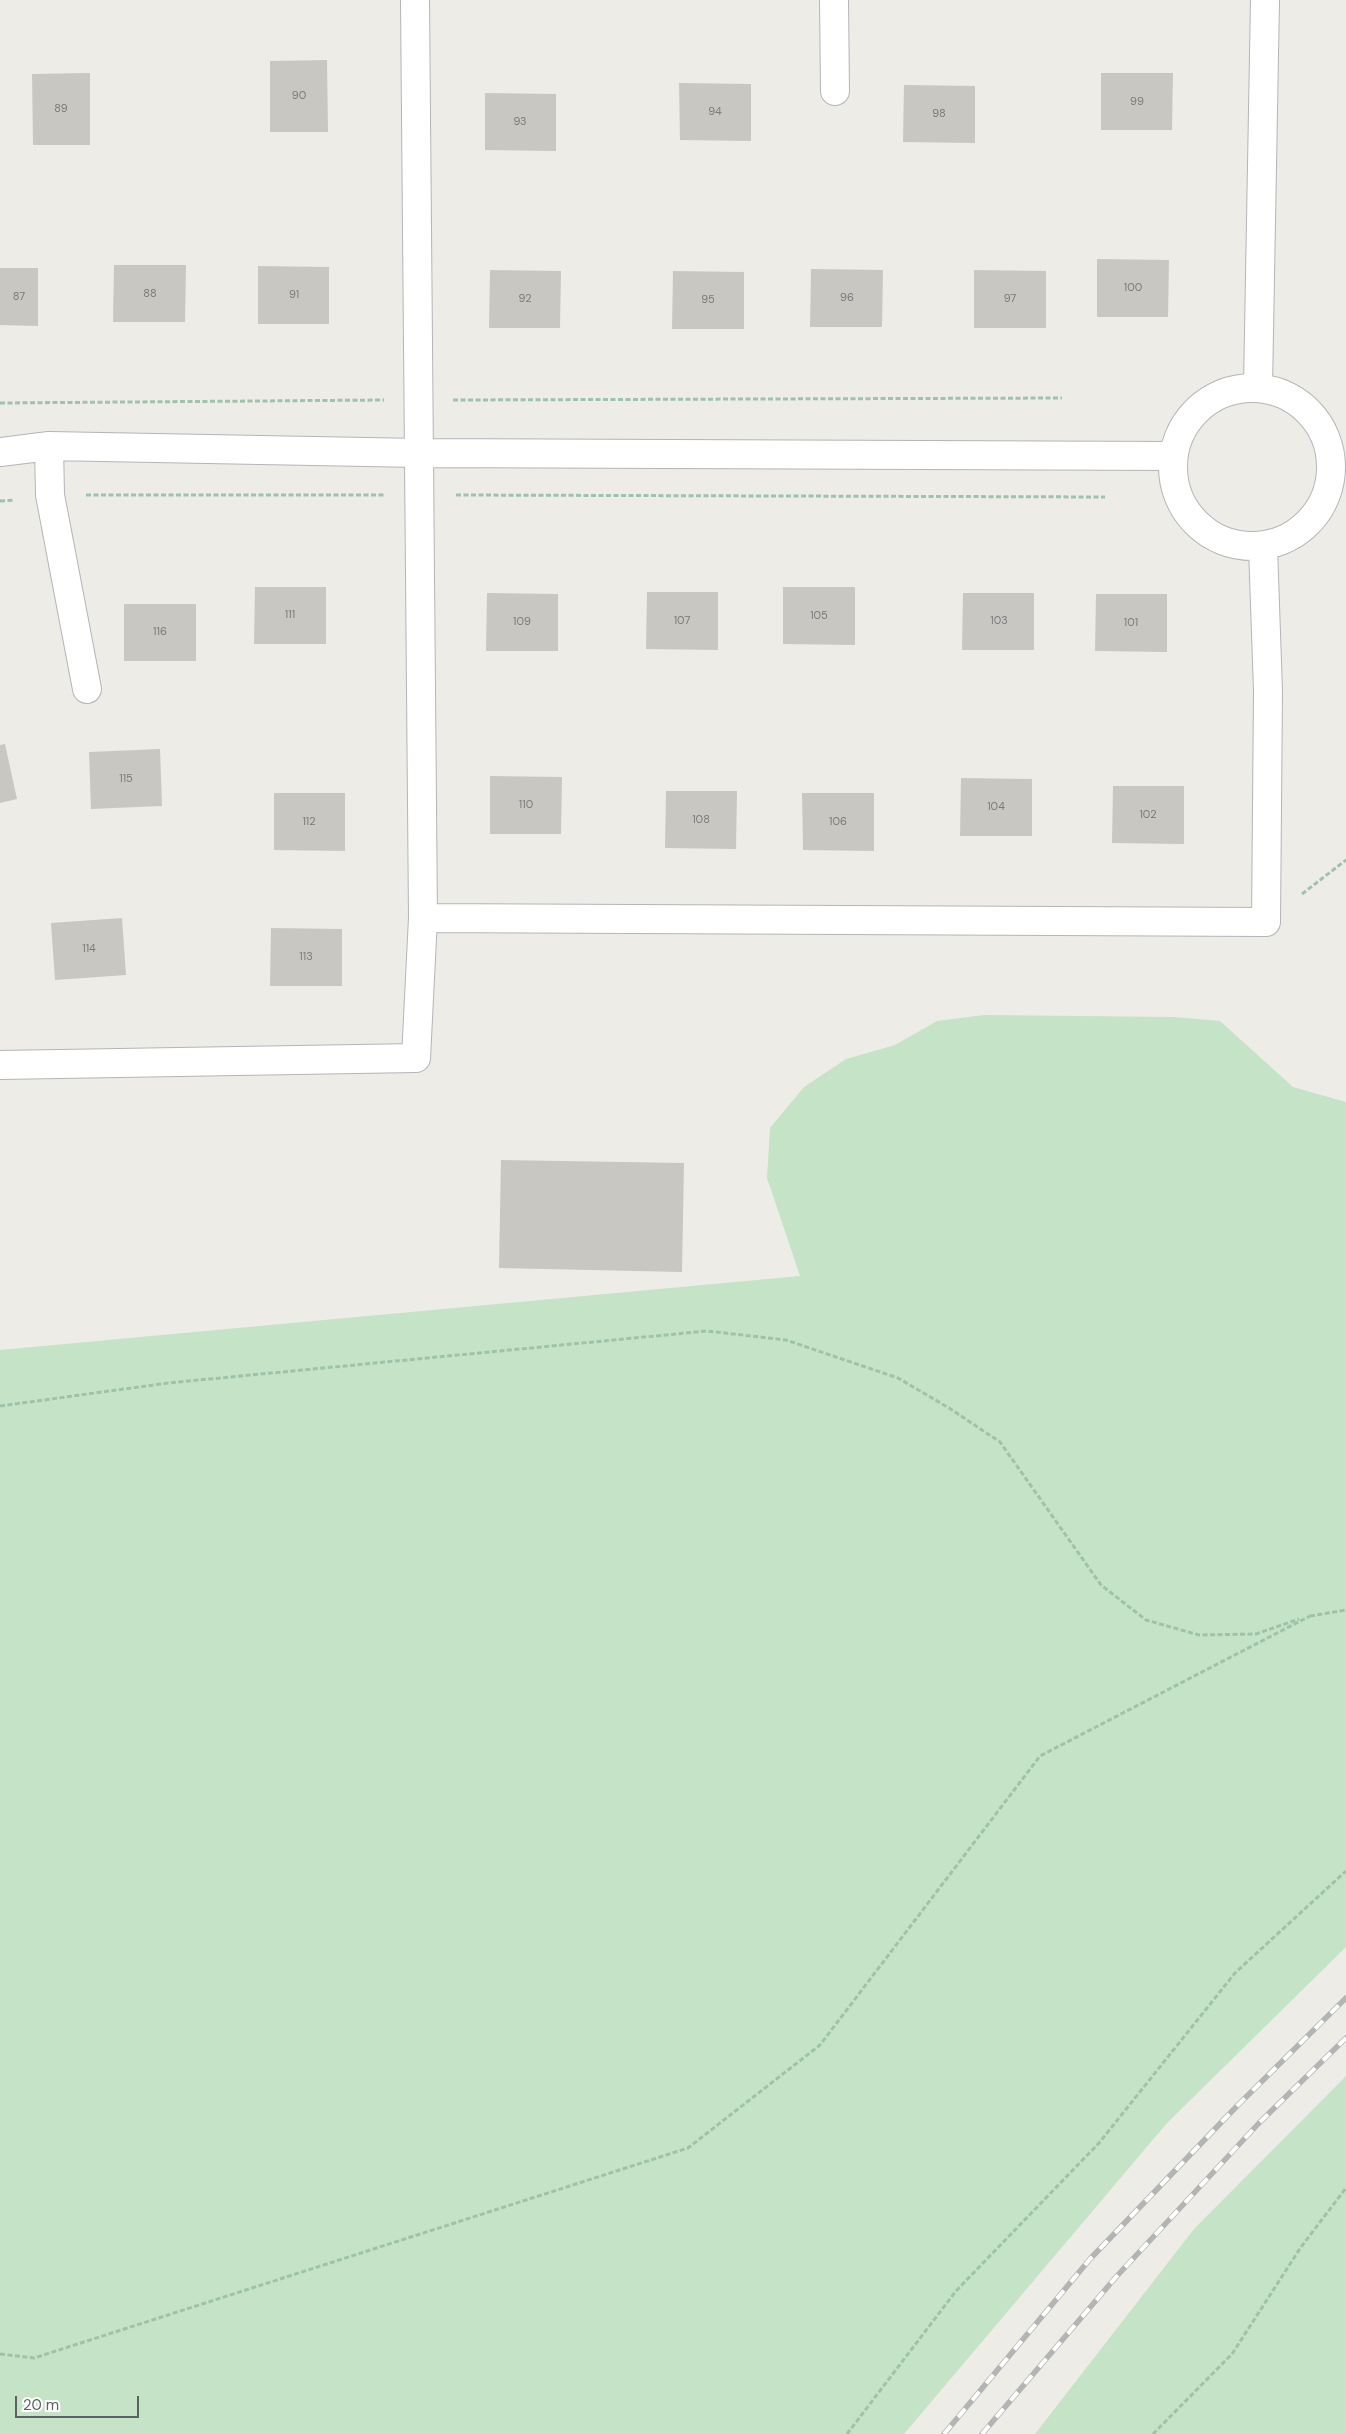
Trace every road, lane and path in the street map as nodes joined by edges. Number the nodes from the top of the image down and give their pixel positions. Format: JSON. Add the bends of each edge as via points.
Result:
{"nodes":[{"id":1,"x":415,"y":0,"type":"edge"},
{"id":2,"x":834,"y":0,"type":"edge"},
{"id":3,"x":1265,"y":0,"type":"edge"},
{"id":4,"x":835,"y":91,"type":"dead end"},
{"id":5,"x":1258,"y":387,"type":"junction"},
{"id":6,"x":1062,"y":398,"type":"dead end"},
{"id":7,"x":418,"y":400,"type":"junction"},
{"id":8,"x":0,"y":403,"type":"edge"},
{"id":9,"x":49,"y":446,"type":"junction"},
{"id":10,"x":0,"y":452,"type":"edge"},
{"id":11,"x":419,"y":453,"type":"junction"},
{"id":12,"x":1173,"y":456,"type":"junction"},
{"id":13,"x":419,"y":495,"type":"junction"},
{"id":14,"x":50,"y":496,"type":"junction"},
{"id":15,"x":1105,"y":497,"type":"dead end"},
{"id":16,"x":0,"y":501,"type":"edge"},
{"id":17,"x":1263,"y":547,"type":"junction"},
{"id":18,"x":87,"y":689,"type":"dead end"},
{"id":19,"x":1346,"y":860,"type":"edge"},
{"id":20,"x":423,"y":918,"type":"junction"},
{"id":21,"x":1266,"y":922,"type":"junction"},
{"id":22,"x":0,"y":1065,"type":"edge"},
{"id":23,"x":0,"y":1406,"type":"edge"},
{"id":24,"x":1346,"y":1610,"type":"edge"},
{"id":25,"x":1310,"y":1616,"type":"junction"},
{"id":26,"x":1346,"y":1871,"type":"edge"},
{"id":27,"x":1346,"y":2188,"type":"edge"},
{"id":28,"x":0,"y":2354,"type":"edge"},
{"id":29,"x":847,"y":2434,"type":"edge"},
{"id":30,"x":1153,"y":2434,"type":"edge"}],
"edges":[{"from":1,"to":7,"type":"street"},
{"from":2,"to":4,"type":"street"},
{"from":3,"to":5,"type":"street"},
{"from":5,"to":12,"type":"street","via":[[1219,394],[1187,419]]},
{"from":5,"to":17,"type":"street","via":[[1302,403],[1329,442],[1331,488],[1306,528]]},
{"from":6,"to":7,"type":"path"},
{"from":7,"to":8,"type":"path"},
{"from":7,"to":11,"type":"street"},
{"from":9,"to":10,"type":"street"},
{"from":9,"to":11,"type":"street"},
{"from":9,"to":14,"type":"street"},
{"from":11,"to":12,"type":"street"},
{"from":11,"to":13,"type":"street"},
{"from":12,"to":17,"type":"street","via":[[1181,504],[1216,539]]},
{"from":13,"to":14,"type":"path"},
{"from":13,"to":15,"type":"path"},
{"from":13,"to":20,"type":"street"},
{"from":14,"to":16,"type":"path"},
{"from":14,"to":18,"type":"street"},
{"from":17,"to":21,"type":"street","via":[[1268,691]]},
{"from":19,"to":21,"type":"path"},
{"from":20,"to":21,"type":"street"},
{"from":20,"to":22,"type":"street","via":[[416,1058]]},
{"from":23,"to":25,"type":"path","via":[[168,1383],[707,1331],[786,1340],[898,1378],[1000,1442],[1101,1585],[1146,1620],[1199,1635],[1256,1634]]},
{"from":24,"to":25,"type":"path"},
{"from":25,"to":28,"type":"path","via":[[1040,1756],[820,2045],[688,2148],[34,2358]]},
{"from":26,"to":29,"type":"path","via":[[1235,1972],[1099,2143],[956,2290]]},
{"from":27,"to":30,"type":"path","via":[[1301,2247],[1232,2354]]}]}
